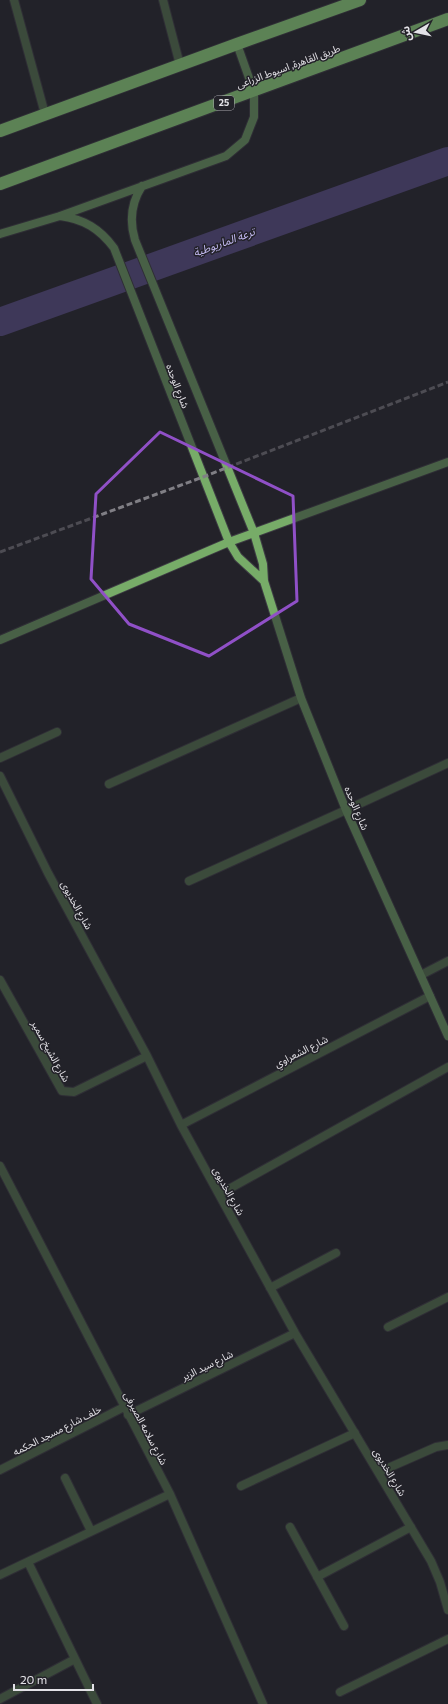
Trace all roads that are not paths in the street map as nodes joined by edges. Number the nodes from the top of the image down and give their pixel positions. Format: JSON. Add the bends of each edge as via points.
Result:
{"nodes":[{"id":1,"x":14,"y":0,"type":"edge"},
{"id":2,"x":163,"y":0,"type":"edge"},
{"id":3,"x":360,"y":0,"type":"edge"},
{"id":4,"x":448,"y":19,"type":"edge"},
{"id":5,"x":237,"y":44,"type":"junction"},
{"id":6,"x":180,"y":64,"type":"junction"},
{"id":7,"x":254,"y":92,"type":"junction"},
{"id":8,"x":45,"y":114,"type":"junction"},
{"id":9,"x":0,"y":131,"type":"edge"},
{"id":10,"x":0,"y":184,"type":"edge"},
{"id":11,"x":142,"y":186,"type":"junction"},
{"id":12,"x":60,"y":216,"type":"junction"},
{"id":13,"x":0,"y":234,"type":"edge"},
{"id":14,"x":448,"y":462,"type":"edge"},
{"id":15,"x":254,"y":533,"type":"junction"},
{"id":16,"x":229,"y":542,"type":"junction"},
{"id":17,"x":264,"y":581,"type":"junction"},
{"id":18,"x":0,"y":640,"type":"edge"},
{"id":19,"x":301,"y":698,"type":"junction"},
{"id":20,"x":57,"y":732,"type":"dead end"},
{"id":21,"x":0,"y":758,"type":"edge"},
{"id":22,"x":448,"y":763,"type":"edge"},
{"id":23,"x":0,"y":776,"type":"edge"},
{"id":24,"x":109,"y":784,"type":"dead end"},
{"id":25,"x":346,"y":810,"type":"junction"},
{"id":26,"x":189,"y":881,"type":"dead end"},
{"id":27,"x":448,"y":961,"type":"edge"},
{"id":28,"x":421,"y":975,"type":"junction"},
{"id":29,"x":0,"y":980,"type":"edge"},
{"id":30,"x":430,"y":996,"type":"junction"},
{"id":31,"x":448,"y":1036,"type":"edge"},
{"id":32,"x":147,"y":1056,"type":"junction"},
{"id":33,"x":448,"y":1067,"type":"edge"},
{"id":34,"x":181,"y":1125,"type":"junction"},
{"id":35,"x":0,"y":1166,"type":"edge"},
{"id":36,"x":220,"y":1194,"type":"junction"},
{"id":37,"x":336,"y":1253,"type":"dead end"},
{"id":38,"x":270,"y":1288,"type":"junction"},
{"id":39,"x":448,"y":1297,"type":"edge"},
{"id":40,"x":388,"y":1326,"type":"dead end"},
{"id":41,"x":295,"y":1333,"type":"junction"},
{"id":42,"x":126,"y":1411,"type":"junction"},
{"id":43,"x":355,"y":1433,"type":"junction"},
{"id":44,"x":448,"y":1445,"type":"edge"},
{"id":45,"x":0,"y":1470,"type":"edge"},
{"id":46,"x":379,"y":1472,"type":"junction"},
{"id":47,"x":65,"y":1478,"type":"dead end"},
{"id":48,"x":240,"y":1486,"type":"dead end"},
{"id":49,"x":170,"y":1494,"type":"junction"},
{"id":50,"x":290,"y":1527,"type":"dead end"},
{"id":51,"x":411,"y":1527,"type":"junction"},
{"id":52,"x":91,"y":1531,"type":"junction"},
{"id":53,"x":28,"y":1562,"type":"junction"},
{"id":54,"x":0,"y":1575,"type":"edge"},
{"id":55,"x":317,"y":1577,"type":"junction"},
{"id":56,"x":448,"y":1610,"type":"edge"},
{"id":57,"x":344,"y":1626,"type":"dead end"},
{"id":58,"x":448,"y":1639,"type":"edge"},
{"id":59,"x":75,"y":1659,"type":"junction"},
{"id":60,"x":340,"y":1692,"type":"dead end"},
{"id":61,"x":0,"y":1698,"type":"edge"},
{"id":62,"x":97,"y":1704,"type":"edge"},
{"id":63,"x":264,"y":1704,"type":"edge"}],
"edges":[{"from":1,"to":8,"type":"street"},
{"from":2,"to":6,"type":"street"},
{"from":3,"to":5,"type":"highway"},
{"from":4,"to":7,"type":"highway","name":"طريق القاهرة, اسيوط الزراعى","number":"25"},
{"from":5,"to":6,"type":"highway"},
{"from":5,"to":7,"type":"street"},
{"from":6,"to":8,"type":"highway"},
{"from":7,"to":10,"type":"highway","name":"طريق القاهرة, اسيوط الزراعى","number":"25"},
{"from":7,"to":11,"type":"street","via":[[254,117],[245,140],[226,156]]},
{"from":8,"to":9,"type":"highway"},
{"from":11,"to":12,"type":"street"},
{"from":11,"to":15,"type":"street","name":"شارع الوحده","via":[[132,206],[131,229]]},
{"from":12,"to":13,"type":"street"},
{"from":12,"to":16,"type":"street","name":"شارع الوحده","via":[[71,217],[91,225],[114,248]]},
{"from":14,"to":15,"type":"street"},
{"from":15,"to":16,"type":"street"},
{"from":15,"to":17,"type":"street","name":"شارع الوحده","via":[[262,559]]},
{"from":16,"to":17,"type":"street","name":"شارع الوحده","via":[[238,557]]},
{"from":16,"to":18,"type":"street"},
{"from":17,"to":19,"type":"street","name":"شارع الوحده"},
{"from":19,"to":24,"type":"street"},
{"from":19,"to":25,"type":"street","name":"شارع الوحده"},
{"from":20,"to":21,"type":"street"},
{"from":22,"to":25,"type":"street"},
{"from":23,"to":32,"type":"street","name":"شارع الخديوى","via":[[48,873]]},
{"from":25,"to":26,"type":"street"},
{"from":25,"to":28,"type":"street","name":"شارع الوحده"},
{"from":27,"to":28,"type":"street"},
{"from":28,"to":30,"type":"street","name":"شارع الوحده"},
{"from":29,"to":32,"type":"street","name":"شارع الشيخ سمير","via":[[62,1091],[74,1092]]},
{"from":30,"to":31,"type":"street","name":"شارع الوحده"},
{"from":30,"to":34,"type":"street","name":"شارع الشعراوي"},
{"from":32,"to":34,"type":"street","name":"شارع الخديوى"},
{"from":33,"to":36,"type":"street"},
{"from":34,"to":36,"type":"street","name":"شارع الخديوى"},
{"from":35,"to":42,"type":"street","name":"شارع سلامه الصيرفى"},
{"from":36,"to":38,"type":"street","name":"شارع الخديوى"},
{"from":37,"to":38,"type":"street"},
{"from":38,"to":41,"type":"street","name":"شارع الخديوى"},
{"from":39,"to":40,"type":"street"},
{"from":41,"to":42,"type":"street","name":"شارع سيد الزير"},
{"from":41,"to":43,"type":"street","name":"شارع الخديوى"},
{"from":42,"to":45,"type":"street","name":"خلف شارع مسجد الحكمه"},
{"from":42,"to":49,"type":"street","name":"شارع سلامه الصيرفى"},
{"from":43,"to":46,"type":"street","name":"شارع الخديوى"},
{"from":43,"to":48,"type":"street"},
{"from":44,"to":46,"type":"street","via":[[436,1447]]},
{"from":46,"to":51,"type":"street","name":"شارع الخديوى"},
{"from":47,"to":52,"type":"street"},
{"from":49,"to":52,"type":"street"},
{"from":49,"to":63,"type":"street","name":"شارع سلامه الصيرفى"},
{"from":50,"to":55,"type":"street"},
{"from":51,"to":55,"type":"street"},
{"from":51,"to":56,"type":"street","name":"شارع الخديوى","via":[[440,1582]]},
{"from":52,"to":53,"type":"street"},
{"from":53,"to":54,"type":"street"},
{"from":53,"to":59,"type":"street"},
{"from":55,"to":57,"type":"street"},
{"from":58,"to":60,"type":"street"},
{"from":59,"to":61,"type":"street"},
{"from":59,"to":62,"type":"street"}]}
